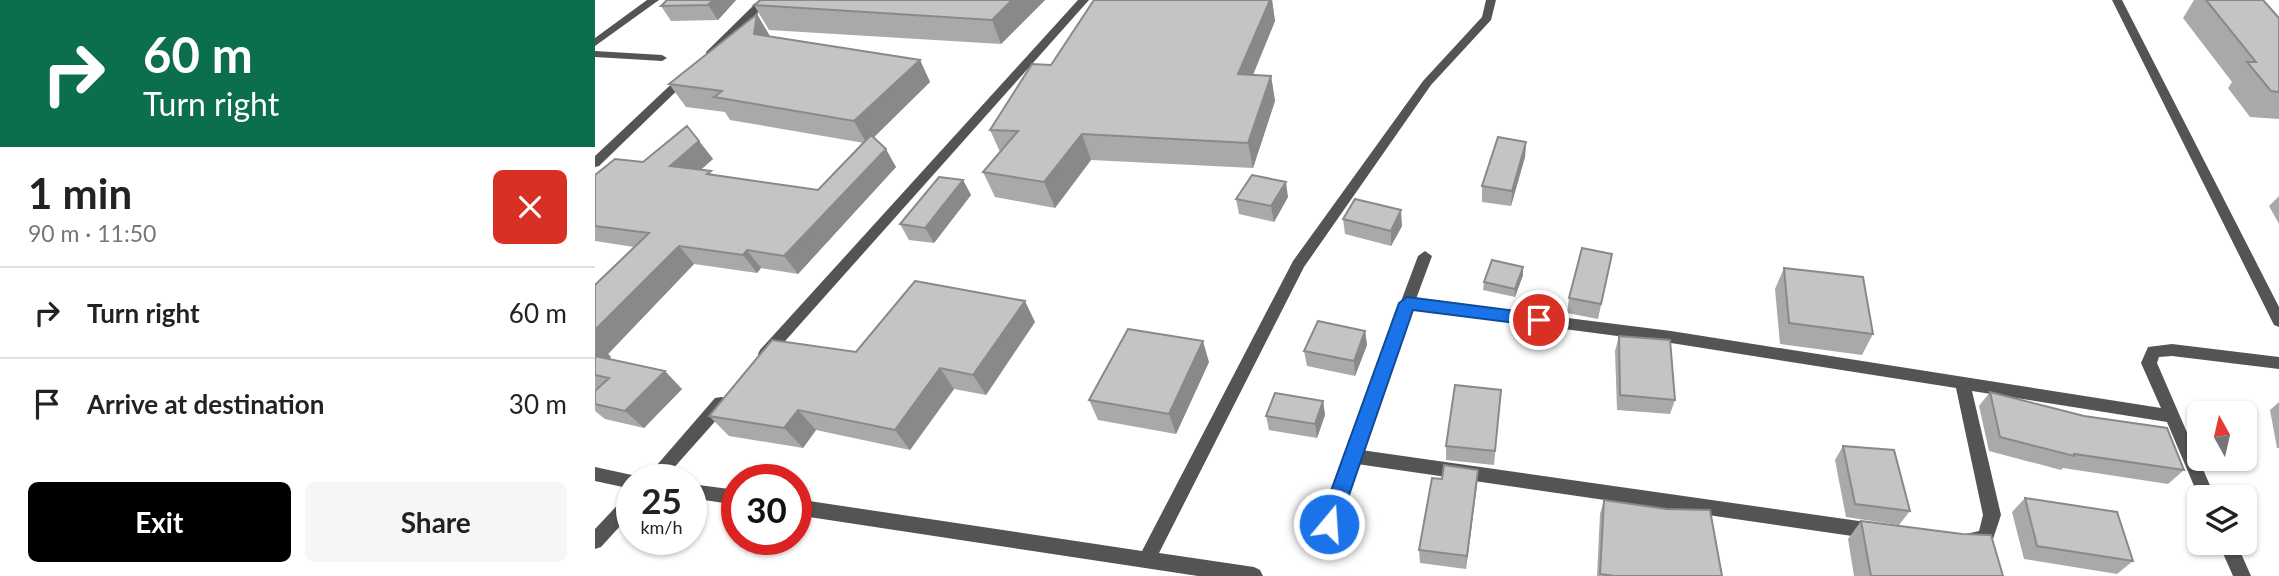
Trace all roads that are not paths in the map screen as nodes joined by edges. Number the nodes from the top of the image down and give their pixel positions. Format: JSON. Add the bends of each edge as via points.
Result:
{"nodes":[{"id":1,"x":654,"y":0,"type":"edge"},
{"id":2,"x":765,"y":0,"type":"edge"},
{"id":3,"x":1084,"y":0,"type":"edge"},
{"id":4,"x":1491,"y":0,"type":"edge"},
{"id":5,"x":2117,"y":0,"type":"edge"},
{"id":6,"x":595,"y":43,"type":"edge"},
{"id":7,"x":595,"y":54,"type":"edge"},
{"id":8,"x":662,"y":58,"type":"dead end"},
{"id":9,"x":595,"y":163,"type":"edge"},
{"id":10,"x":1425,"y":256,"type":"dead end"},
{"id":11,"x":1407,"y":303,"type":"junction"},
{"id":12,"x":2279,"y":321,"type":"edge"},
{"id":13,"x":2279,"y":363,"type":"edge"},
{"id":14,"x":753,"y":367,"type":"edge"},
{"id":15,"x":1962,"y":382,"type":"junction"},
{"id":16,"x":734,"y":388,"type":"edge"},
{"id":17,"x":2170,"y":416,"type":"junction"},
{"id":18,"x":1351,"y":456,"type":"junction"},
{"id":19,"x":666,"y":464,"type":"edge"},
{"id":20,"x":595,"y":474,"type":"edge"},
{"id":21,"x":616,"y":479,"type":"edge"},
{"id":22,"x":2202,"y":485,"type":"edge"},
{"id":23,"x":812,"y":509,"type":"edge"},
{"id":24,"x":616,"y":518,"type":"edge"},
{"id":25,"x":1329,"y":524,"type":"dead end"},
{"id":26,"x":1891,"y":534,"type":"edge"},
{"id":27,"x":595,"y":541,"type":"edge"},
{"id":28,"x":1959,"y":541,"type":"edge"},
{"id":29,"x":2233,"y":555,"type":"edge"},
{"id":30,"x":1146,"y":560,"type":"junction"},
{"id":31,"x":1254,"y":576,"type":"edge"},
{"id":32,"x":2242,"y":576,"type":"edge"}],
"edges":[{"from":1,"to":6,"type":"street"},
{"from":2,"to":9,"type":"street"},
{"from":3,"to":14,"type":"street"},
{"from":4,"to":30,"type":"street","via":[[1487,18],[1427,83],[1298,265]]},
{"from":5,"to":12,"type":"street"},
{"from":7,"to":8,"type":"street"},
{"from":10,"to":11,"type":"street"},
{"from":11,"to":15,"type":"street","via":[[1671,337]]},
{"from":11,"to":18,"type":"street"},
{"from":13,"to":17,"type":"street","via":[[2153,351],[2149,363]]},
{"from":15,"to":17,"type":"street"},
{"from":15,"to":28,"type":"street","via":[[1992,515],[1985,539]]},
{"from":16,"to":19,"type":"street"},
{"from":17,"to":22,"type":"street"},
{"from":18,"to":25,"type":"street"},
{"from":18,"to":26,"type":"street"},
{"from":20,"to":21,"type":"street"},
{"from":23,"to":30,"type":"street"},
{"from":24,"to":27,"type":"street"},
{"from":29,"to":32,"type":"street"},
{"from":30,"to":31,"type":"street"}]}
